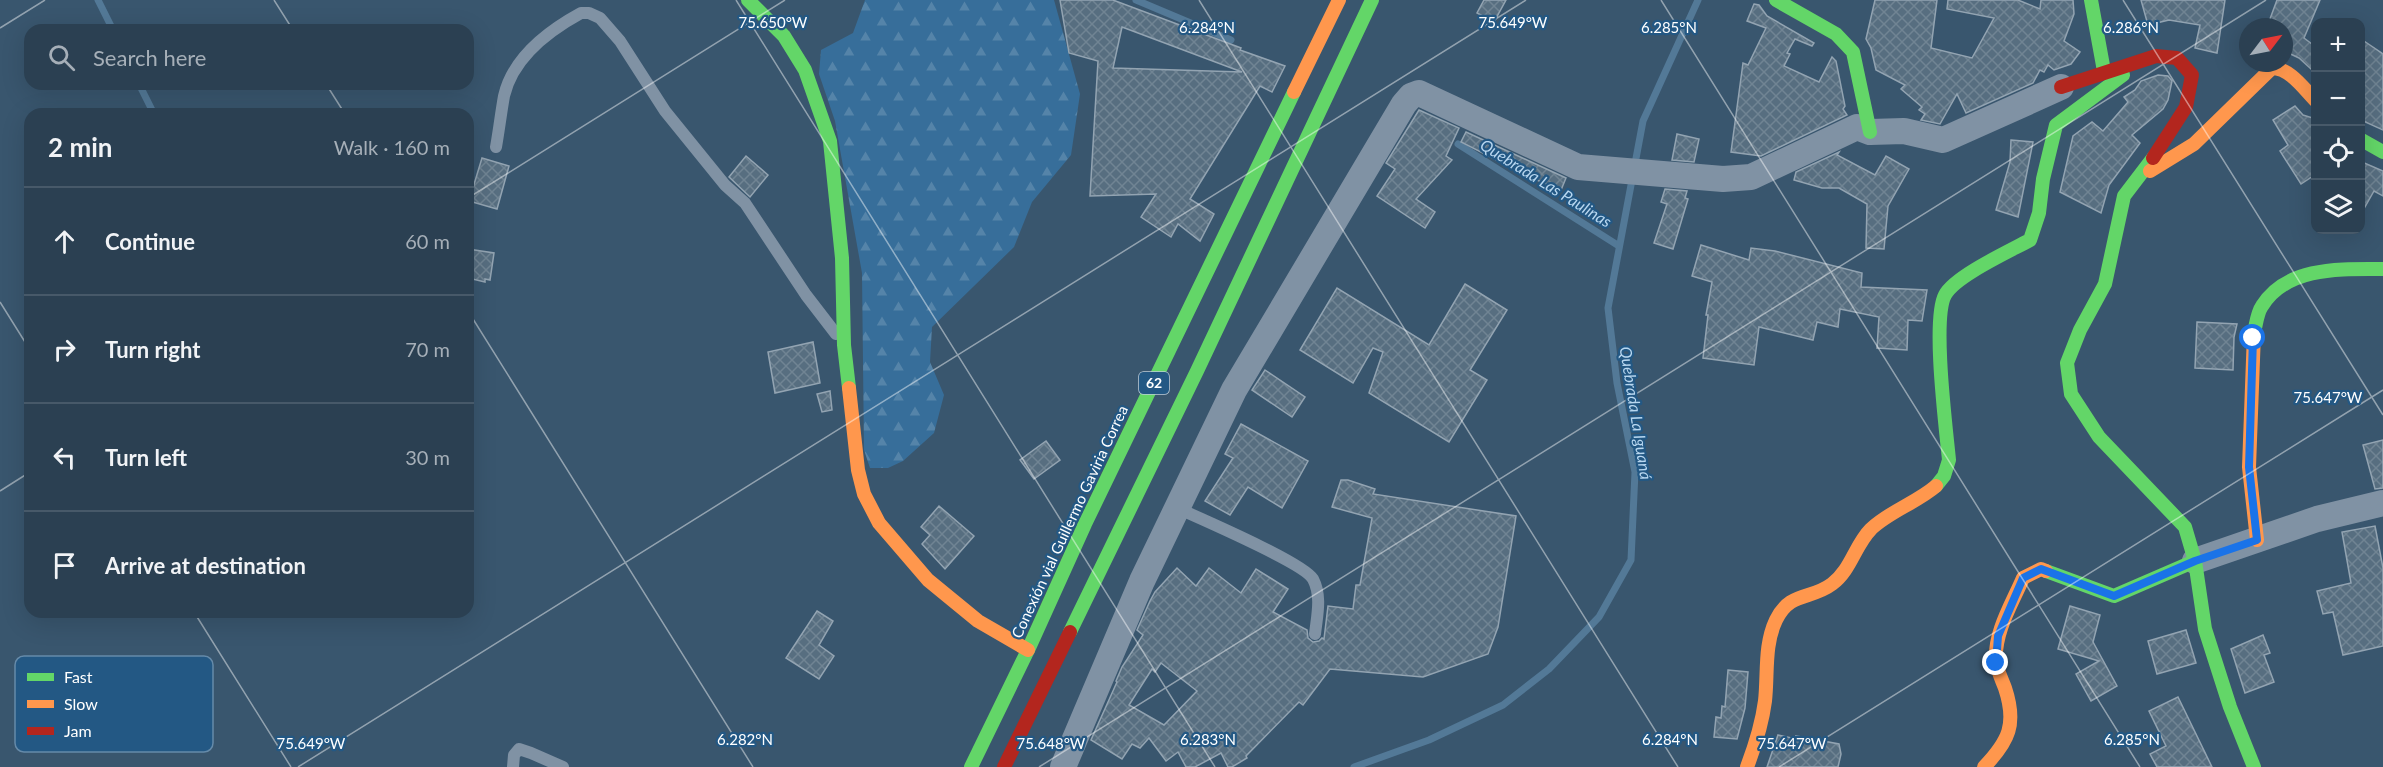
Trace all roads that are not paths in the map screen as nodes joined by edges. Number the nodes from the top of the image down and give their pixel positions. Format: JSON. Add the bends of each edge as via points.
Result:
{"nodes":[{"id":1,"x":748,"y":0,"type":"edge"},
{"id":2,"x":1339,"y":0,"type":"edge"},
{"id":3,"x":1371,"y":0,"type":"edge"},
{"id":4,"x":1776,"y":0,"type":"edge"},
{"id":5,"x":2091,"y":0,"type":"edge"},
{"id":6,"x":2142,"y":62,"type":"junction"},
{"id":7,"x":2104,"y":71,"type":"junction"},
{"id":8,"x":2061,"y":87,"type":"joint"},
{"id":9,"x":2311,"y":96,"type":"edge"},
{"id":10,"x":1870,"y":132,"type":"junction"},
{"id":11,"x":496,"y":147,"type":"dead end"},
{"id":12,"x":2132,"y":184,"type":"junction"},
{"id":13,"x":2383,"y":269,"type":"edge"},
{"id":14,"x":844,"y":345,"type":"junction"},
{"id":15,"x":2383,"y":503,"type":"edge"},
{"id":16,"x":1177,"y":508,"type":"junction"},
{"id":17,"x":2257,"y":540,"type":"junction"},
{"id":18,"x":2195,"y":561,"type":"junction"},
{"id":19,"x":1315,"y":634,"type":"dead end"},
{"id":20,"x":1028,"y":650,"type":"junction"},
{"id":21,"x":513,"y":767,"type":"edge"},
{"id":22,"x":563,"y":767,"type":"edge"},
{"id":23,"x":971,"y":767,"type":"edge"},
{"id":24,"x":1004,"y":767,"type":"edge"},
{"id":25,"x":1062,"y":767,"type":"edge"},
{"id":26,"x":1748,"y":767,"type":"edge"},
{"id":27,"x":1984,"y":767,"type":"edge"},
{"id":28,"x":2254,"y":767,"type":"edge"}],
"edges":[{"from":1,"to":14,"type":"main road","via":[[784,36],[805,70],[830,141],[842,258]]},
{"from":2,"to":20,"type":"main road","name":"Conexión vial Guillermo Gaviria Correa","number":"62"},
{"from":3,"to":24,"type":"main road","number":"62","via":[[1197,371]]},
{"from":4,"to":10,"type":"main road","via":[[1836,33],[1853,52]]},
{"from":5,"to":7,"type":"main road"},
{"from":6,"to":7,"type":"main road"},
{"from":6,"to":12,"type":"main road","via":[[2156,56],[2177,58],[2192,75],[2186,107]]},
{"from":6,"to":26,"type":"main road","via":[[2056,124],[2030,240],[1964,278],[1945,294],[1939,319],[1949,460],[1946,472],[1939,484],[1874,527],[1829,587],[1800,595],[1782,610],[1770,637],[1761,731]]},
{"from":7,"to":8,"type":"main road"},
{"from":8,"to":10,"type":"street","via":[[1942,140],[1904,131]]},
{"from":9,"to":12,"type":"main road","via":[[2289,74],[2272,68],[2194,144]]},
{"from":10,"to":16,"type":"street","via":[[1857,127],[1751,177],[1723,179],[1578,167],[1419,93],[1411,96],[1234,390]]},
{"from":11,"to":14,"type":"lane","via":[[505,94],[518,65],[534,44],[581,14],[600,18],[620,41],[665,111],[725,185],[745,203]]},
{"from":12,"to":18,"type":"main road","via":[[2124,196],[2105,284],[2067,363],[2071,394],[2099,437],[2185,526]]},
{"from":13,"to":17,"type":"main road","via":[[2312,273],[2281,285],[2261,307],[2253,338],[2249,467]]},
{"from":14,"to":20,"type":"main road","via":[[858,470],[864,494],[879,523],[928,580],[978,621]]},
{"from":15,"to":17,"type":"street","via":[[2317,519]]},
{"from":16,"to":19,"type":"lane","via":[[1280,557],[1312,577],[1319,598]]},
{"from":16,"to":25,"type":"street"},
{"from":17,"to":18,"type":"street"},
{"from":18,"to":27,"type":"main road","via":[[2114,596],[2041,569],[2023,578],[1998,636],[1996,663],[2010,704],[2011,723],[2002,748]]},
{"from":18,"to":28,"type":"main road","via":[[2205,629]]},
{"from":20,"to":23,"type":"main road","name":"Conexión vial Guillermo Gaviria Correa","number":"62"},
{"from":21,"to":22,"type":"lane","via":[[514,755],[519,750]]}]}
